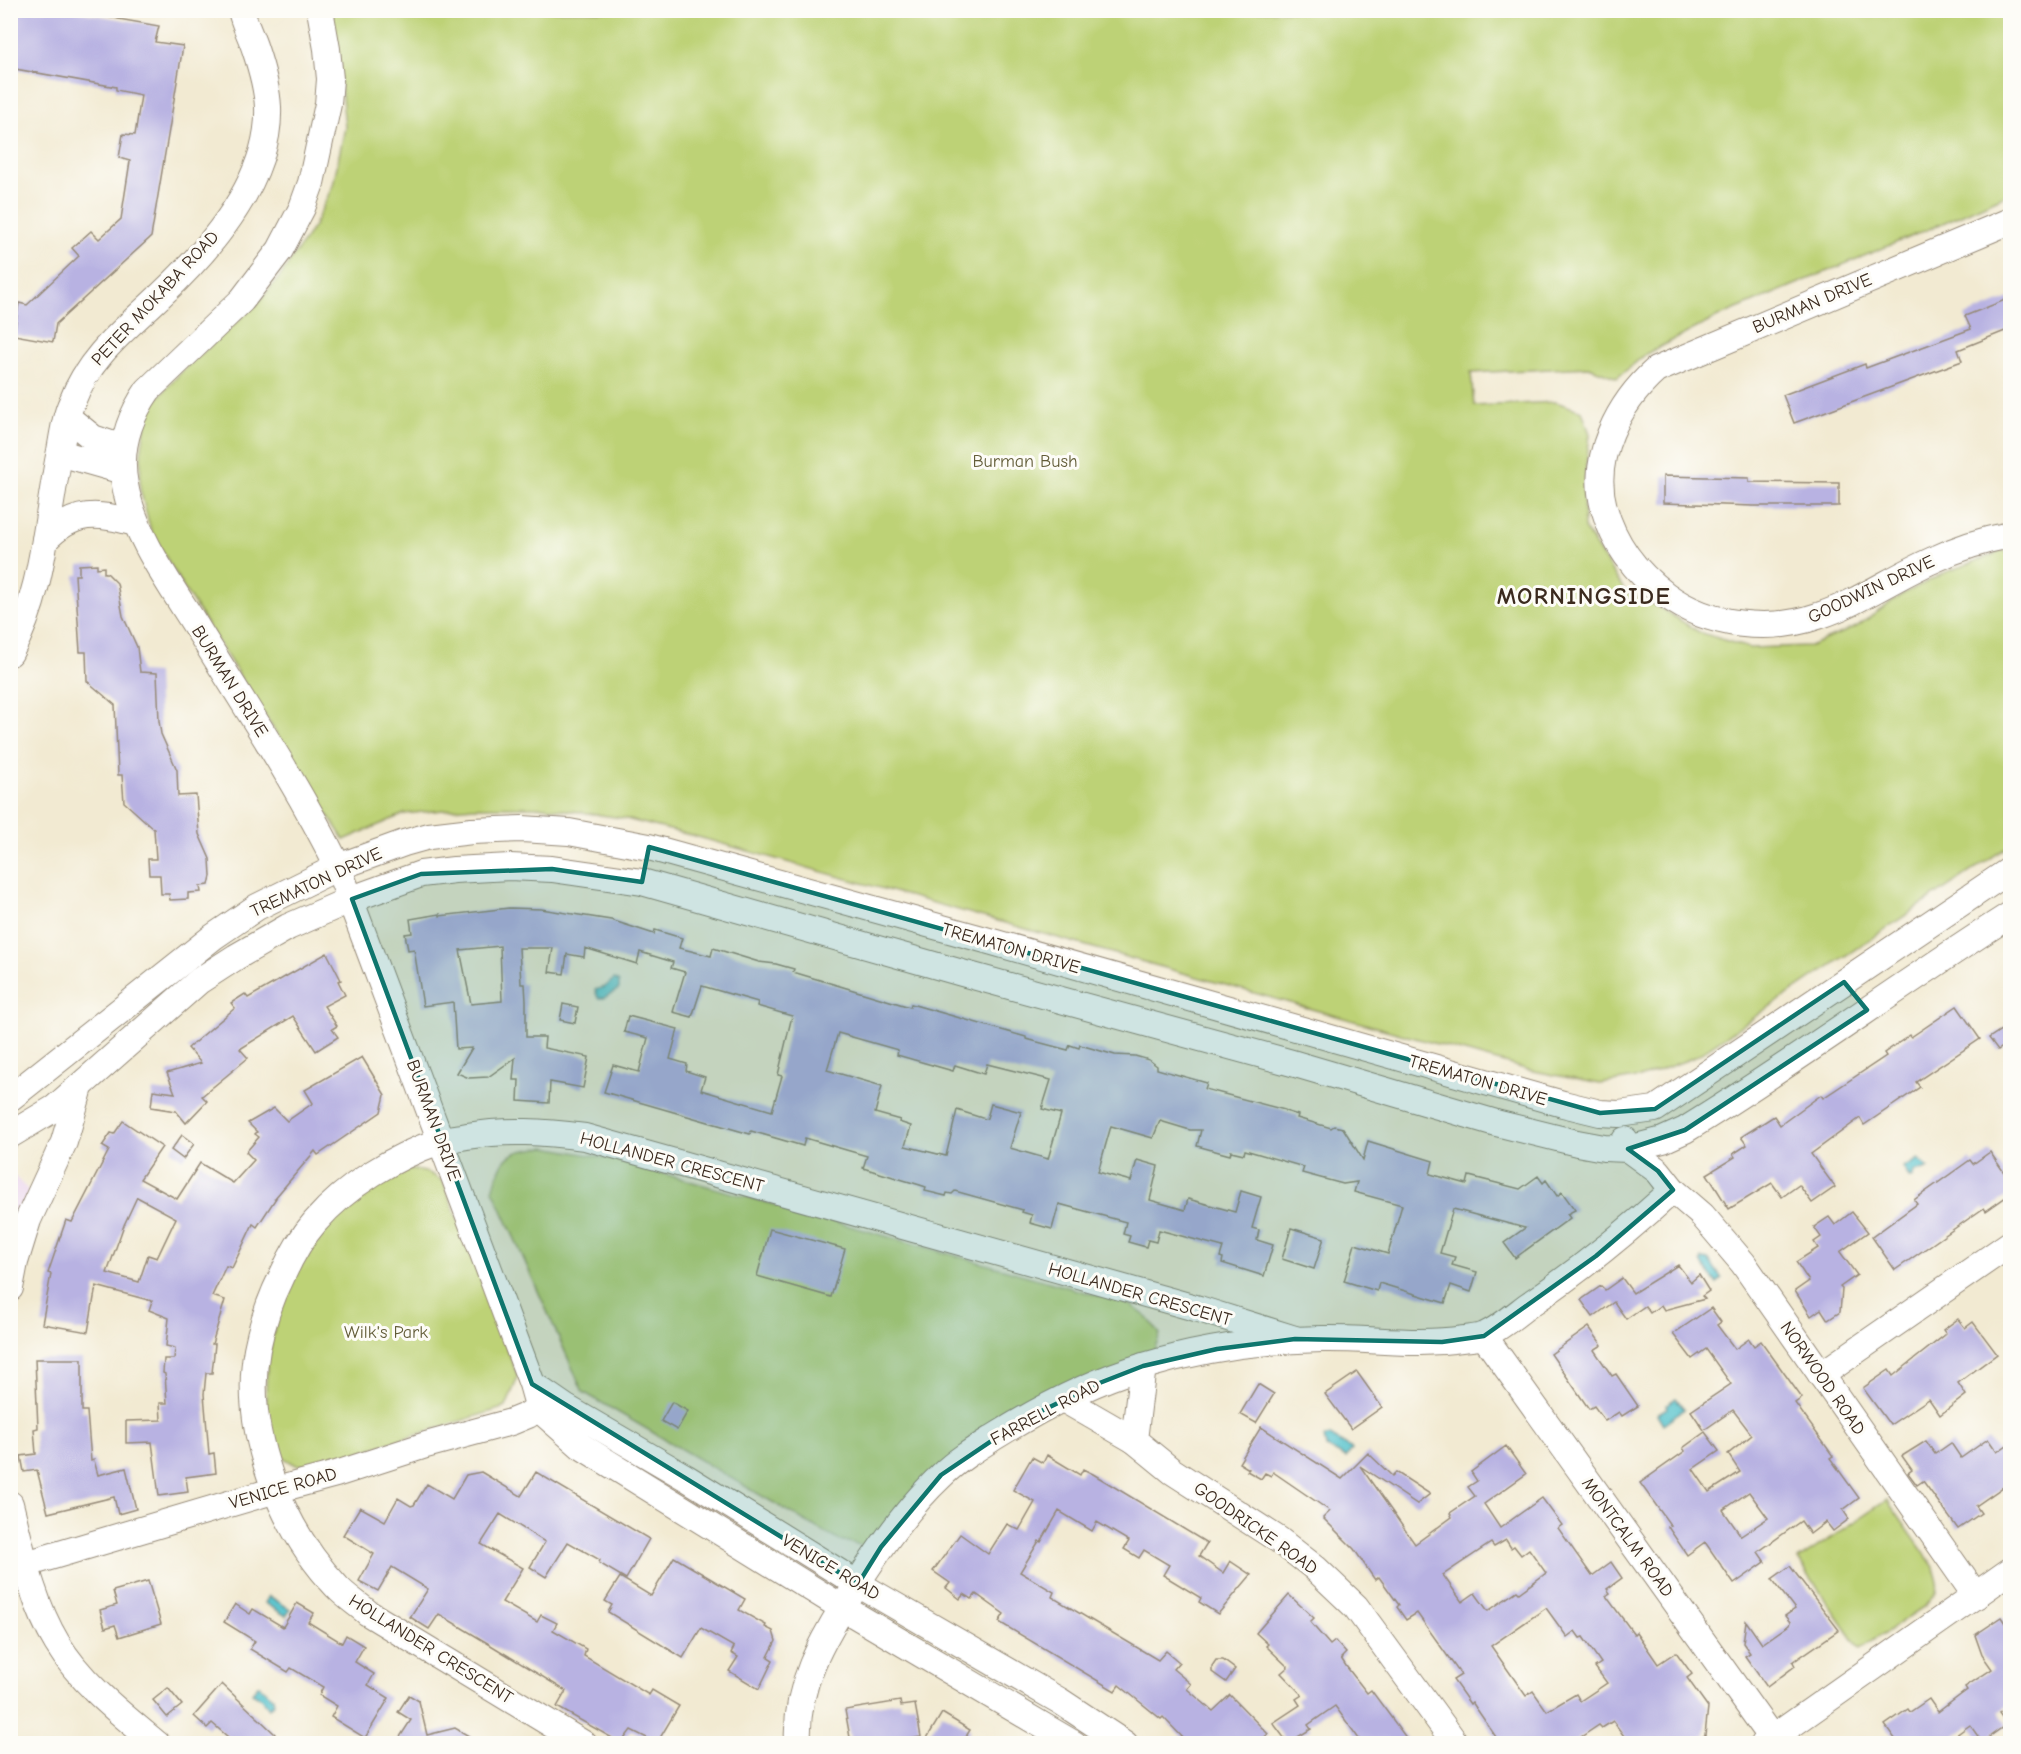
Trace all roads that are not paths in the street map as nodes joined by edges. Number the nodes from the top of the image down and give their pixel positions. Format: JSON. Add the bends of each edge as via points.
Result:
{"nodes":[{"id":1,"x":241,"y":10,"type":"edge"},
{"id":2,"x":320,"y":10,"type":"edge"},
{"id":3,"x":2010,"y":220,"type":"edge"},
{"id":4,"x":1626,"y":402,"type":"joint"},
{"id":5,"x":67,"y":417,"type":"junction"},
{"id":6,"x":60,"y":453,"type":"junction"},
{"id":7,"x":123,"y":460,"type":"junction"},
{"id":8,"x":136,"y":523,"type":"junction"},
{"id":9,"x":2010,"y":535,"type":"edge"},
{"id":10,"x":45,"y":540,"type":"junction"},
{"id":11,"x":10,"y":653,"type":"edge"},
{"id":12,"x":649,"y":847,"type":"junction"},
{"id":13,"x":338,"y":867,"type":"junction"},
{"id":14,"x":2010,"y":870,"type":"edge"},
{"id":15,"x":642,"y":882,"type":"junction"},
{"id":16,"x":351,"y":899,"type":"junction"},
{"id":17,"x":885,"y":913,"type":"junction"},
{"id":18,"x":2010,"y":915,"type":"edge"},
{"id":19,"x":874,"y":947,"type":"junction"},
{"id":20,"x":1077,"y":966,"type":"junction"},
{"id":21,"x":1844,"y":982,"type":"junction"},
{"id":22,"x":1065,"y":1001,"type":"junction"},
{"id":23,"x":1226,"y":1009,"type":"junction"},
{"id":24,"x":1867,"y":1010,"type":"junction"},
{"id":25,"x":117,"y":1011,"type":"junction"},
{"id":26,"x":138,"y":1036,"type":"junction"},
{"id":27,"x":1216,"y":1042,"type":"junction"},
{"id":28,"x":1435,"y":1068,"type":"junction"},
{"id":29,"x":80,"y":1087,"type":"junction"},
{"id":30,"x":10,"y":1098,"type":"edge"},
{"id":31,"x":1426,"y":1101,"type":"junction"},
{"id":32,"x":1655,"y":1108,"type":"junction"},
{"id":33,"x":1619,"y":1114,"type":"junction"},
{"id":34,"x":10,"y":1135,"type":"edge"},
{"id":35,"x":1663,"y":1140,"type":"junction"},
{"id":36,"x":442,"y":1141,"type":"junction"},
{"id":37,"x":1628,"y":1149,"type":"junction"},
{"id":38,"x":1665,"y":1180,"type":"junction"},
{"id":39,"x":2010,"y":1244,"type":"edge"},
{"id":40,"x":10,"y":1287,"type":"edge"},
{"id":41,"x":1484,"y":1336,"type":"junction"},
{"id":42,"x":1295,"y":1340,"type":"junction"},
{"id":43,"x":1143,"y":1366,"type":"junction"},
{"id":44,"x":1821,"y":1375,"type":"junction"},
{"id":45,"x":541,"y":1397,"type":"junction"},
{"id":46,"x":1063,"y":1400,"type":"junction"},
{"id":47,"x":1134,"y":1440,"type":"junction"},
{"id":48,"x":686,"y":1477,"type":"junction"},
{"id":49,"x":276,"y":1490,"type":"junction"},
{"id":50,"x":668,"y":1501,"type":"junction"},
{"id":51,"x":10,"y":1504,"type":"edge"},
{"id":52,"x":26,"y":1564,"type":"junction"},
{"id":53,"x":2010,"y":1571,"type":"edge"},
{"id":54,"x":858,"y":1584,"type":"junction"},
{"id":55,"x":1976,"y":1596,"type":"junction"},
{"id":56,"x":843,"y":1608,"type":"junction"},
{"id":57,"x":1108,"y":1739,"type":"edge"},
{"id":58,"x":1768,"y":1741,"type":"edge"},
{"id":59,"x":157,"y":1743,"type":"edge"},
{"id":60,"x":584,"y":1743,"type":"edge"},
{"id":61,"x":798,"y":1743,"type":"edge"},
{"id":62,"x":1074,"y":1743,"type":"edge"},
{"id":63,"x":1456,"y":1743,"type":"edge"}],
"edges":[{"from":1,"to":5,"type":"street","name":"PETER MOKABA ROAD","via":[[268,107],[258,166],[240,202],[202,252],[105,347],[79,385]]},
{"from":2,"to":7,"type":"street","name":"BURMAN DRIVE","via":[[330,79],[328,104],[302,208],[280,250],[242,300],[148,390],[133,414]]},
{"from":3,"to":4,"type":"street","name":"BURMAN DRIVE","via":[[1682,357],[1656,370]]},
{"from":4,"to":9,"type":"street","name":"GOODWIN DRIVE","via":[[1604,455],[1600,484],[1606,517],[1622,551],[1651,584],[1677,603],[1708,617],[1762,624],[1791,623],[1819,616],[1933,560],[1981,541]]},
{"from":5,"to":6,"type":"street","name":"PETER MOKABA ROAD"},
{"from":5,"to":7,"type":"street"},
{"from":6,"to":7,"type":"street"},
{"from":6,"to":10,"type":"street","name":"PETER MOKABA ROAD"},
{"from":7,"to":8,"type":"street","name":"BURMAN DRIVE"},
{"from":8,"to":10,"type":"street","via":[[106,515],[87,515],[69,520]]},
{"from":8,"to":13,"type":"street","name":"BURMAN DRIVE","via":[[287,773]]},
{"from":10,"to":11,"type":"street","name":"PETER MOKABA ROAD","via":[[22,631]]},
{"from":12,"to":13,"type":"street","name":"TREMATON DRIVE","via":[[569,832],[472,831],[429,836]]},
{"from":12,"to":15,"type":"street"},
{"from":12,"to":17,"type":"street","name":"TREMATON DRIVE"},
{"from":13,"to":16,"type":"street","name":"BURMAN DRIVE"},
{"from":13,"to":25,"type":"street","name":"TREMATON DRIVE","via":[[257,907]]},
{"from":14,"to":21,"type":"street","name":"TREMATON DRIVE"},
{"from":15,"to":16,"type":"street","name":"TREMATON DRIVE","via":[[552,869],[454,870],[421,874]]},
{"from":15,"to":19,"type":"street","name":"TREMATON DRIVE"},
{"from":16,"to":26,"type":"street","name":"TREMATON DRIVE","via":[[288,927],[236,957],[199,981]]},
{"from":16,"to":36,"type":"street","name":"BURMAN DRIVE"},
{"from":17,"to":19,"type":"street"},
{"from":17,"to":20,"type":"street","name":"TREMATON DRIVE"},
{"from":18,"to":24,"type":"street","name":"TREMATON DRIVE"},
{"from":19,"to":22,"type":"street","name":"TREMATON DRIVE"},
{"from":20,"to":22,"type":"street"},
{"from":20,"to":23,"type":"street","name":"TREMATON DRIVE"},
{"from":21,"to":24,"type":"street"},
{"from":21,"to":32,"type":"street","name":"TREMATON DRIVE"},
{"from":22,"to":27,"type":"street","name":"TREMATON DRIVE"},
{"from":23,"to":27,"type":"street"},
{"from":23,"to":28,"type":"street","name":"TREMATON DRIVE"},
{"from":24,"to":35,"type":"street","name":"TREMATON DRIVE","via":[[1710,1115]]},
{"from":25,"to":26,"type":"street"},
{"from":25,"to":30,"type":"street","name":"TREMATON DRIVE"},
{"from":26,"to":29,"type":"street","name":"TREMATON DRIVE"},
{"from":27,"to":31,"type":"street","name":"TREMATON DRIVE"},
{"from":28,"to":31,"type":"street"},
{"from":28,"to":33,"type":"street","name":"TREMATON DRIVE","via":[[1563,1104]]},
{"from":29,"to":34,"type":"street","name":"TREMATON DRIVE","via":[[55,1108]]},
{"from":29,"to":40,"type":"street","via":[[64,1142],[28,1220]]},
{"from":31,"to":37,"type":"street","name":"TREMATON DRIVE","via":[[1546,1136]]},
{"from":32,"to":33,"type":"street","name":"TREMATON DRIVE"},
{"from":32,"to":35,"type":"street"},
{"from":33,"to":37,"type":"street"},
{"from":35,"to":37,"type":"street","name":"TREMATON DRIVE"},
{"from":35,"to":38,"type":"street"},
{"from":36,"to":42,"type":"street","name":"HOLLANDER CRESCENT","via":[[529,1131],[585,1137],[1199,1309]]},
{"from":36,"to":45,"type":"street","name":"BURMAN DRIVE"},
{"from":36,"to":49,"type":"street","name":"HOLLANDER CRESCENT","via":[[385,1166],[354,1186],[316,1221],[276,1288],[257,1349],[255,1408]]},
{"from":37,"to":38,"type":"street","name":"NORWOOD ROAD"},
{"from":38,"to":41,"type":"street","name":"HOLLANDER CRESCENT","via":[[1635,1224]]},
{"from":38,"to":44,"type":"street","name":"NORWOOD ROAD","via":[[1724,1239]]},
{"from":39,"to":44,"type":"street"},
{"from":41,"to":42,"type":"street","name":"HOLLANDER CRESCENT","via":[[1442,1342]]},
{"from":41,"to":58,"type":"street","name":"MONTCALM ROAD"},
{"from":42,"to":43,"type":"street","name":"HOLLANDER CRESCENT","via":[[1217,1349]]},
{"from":43,"to":46,"type":"street","name":"FARRELL ROAD"},
{"from":43,"to":47,"type":"street"},
{"from":44,"to":55,"type":"street","name":"NORWOOD ROAD"},
{"from":45,"to":48,"type":"street","name":"VENICE ROAD"},
{"from":45,"to":49,"type":"street","name":"VENICE ROAD","via":[[511,1422]]},
{"from":45,"to":50,"type":"street","name":"VENICE ROAD","via":[[581,1446]]},
{"from":46,"to":47,"type":"street","name":"GOODRICKE ROAD"},
{"from":46,"to":54,"type":"street","name":"FARRELL ROAD","via":[[1021,1421],[941,1475],[881,1547]]},
{"from":47,"to":63,"type":"street","name":"GOODRICKE ROAD","via":[[1172,1471],[1279,1540],[1356,1607]]},
{"from":48,"to":50,"type":"street"},
{"from":48,"to":54,"type":"street","name":"VENICE ROAD"},
{"from":49,"to":52,"type":"street","name":"VENICE ROAD"},
{"from":49,"to":60,"type":"street","name":"HOLLANDER CRESCENT","via":[[311,1555],[338,1588],[368,1613]]},
{"from":50,"to":56,"type":"street","name":"VENICE ROAD"},
{"from":51,"to":52,"type":"street"},
{"from":52,"to":59,"type":"street","via":[[39,1608],[57,1643],[79,1672],[119,1712]]},
{"from":53,"to":55,"type":"street"},
{"from":54,"to":56,"type":"street","name":"FARRELL ROAD"},
{"from":54,"to":57,"type":"street","name":"VENICE ROAD","via":[[1060,1701]]},
{"from":55,"to":58,"type":"street"},
{"from":56,"to":61,"type":"street","name":"FARRELL ROAD","via":[[805,1679]]},
{"from":56,"to":62,"type":"street","name":"VENICE ROAD"}]}
